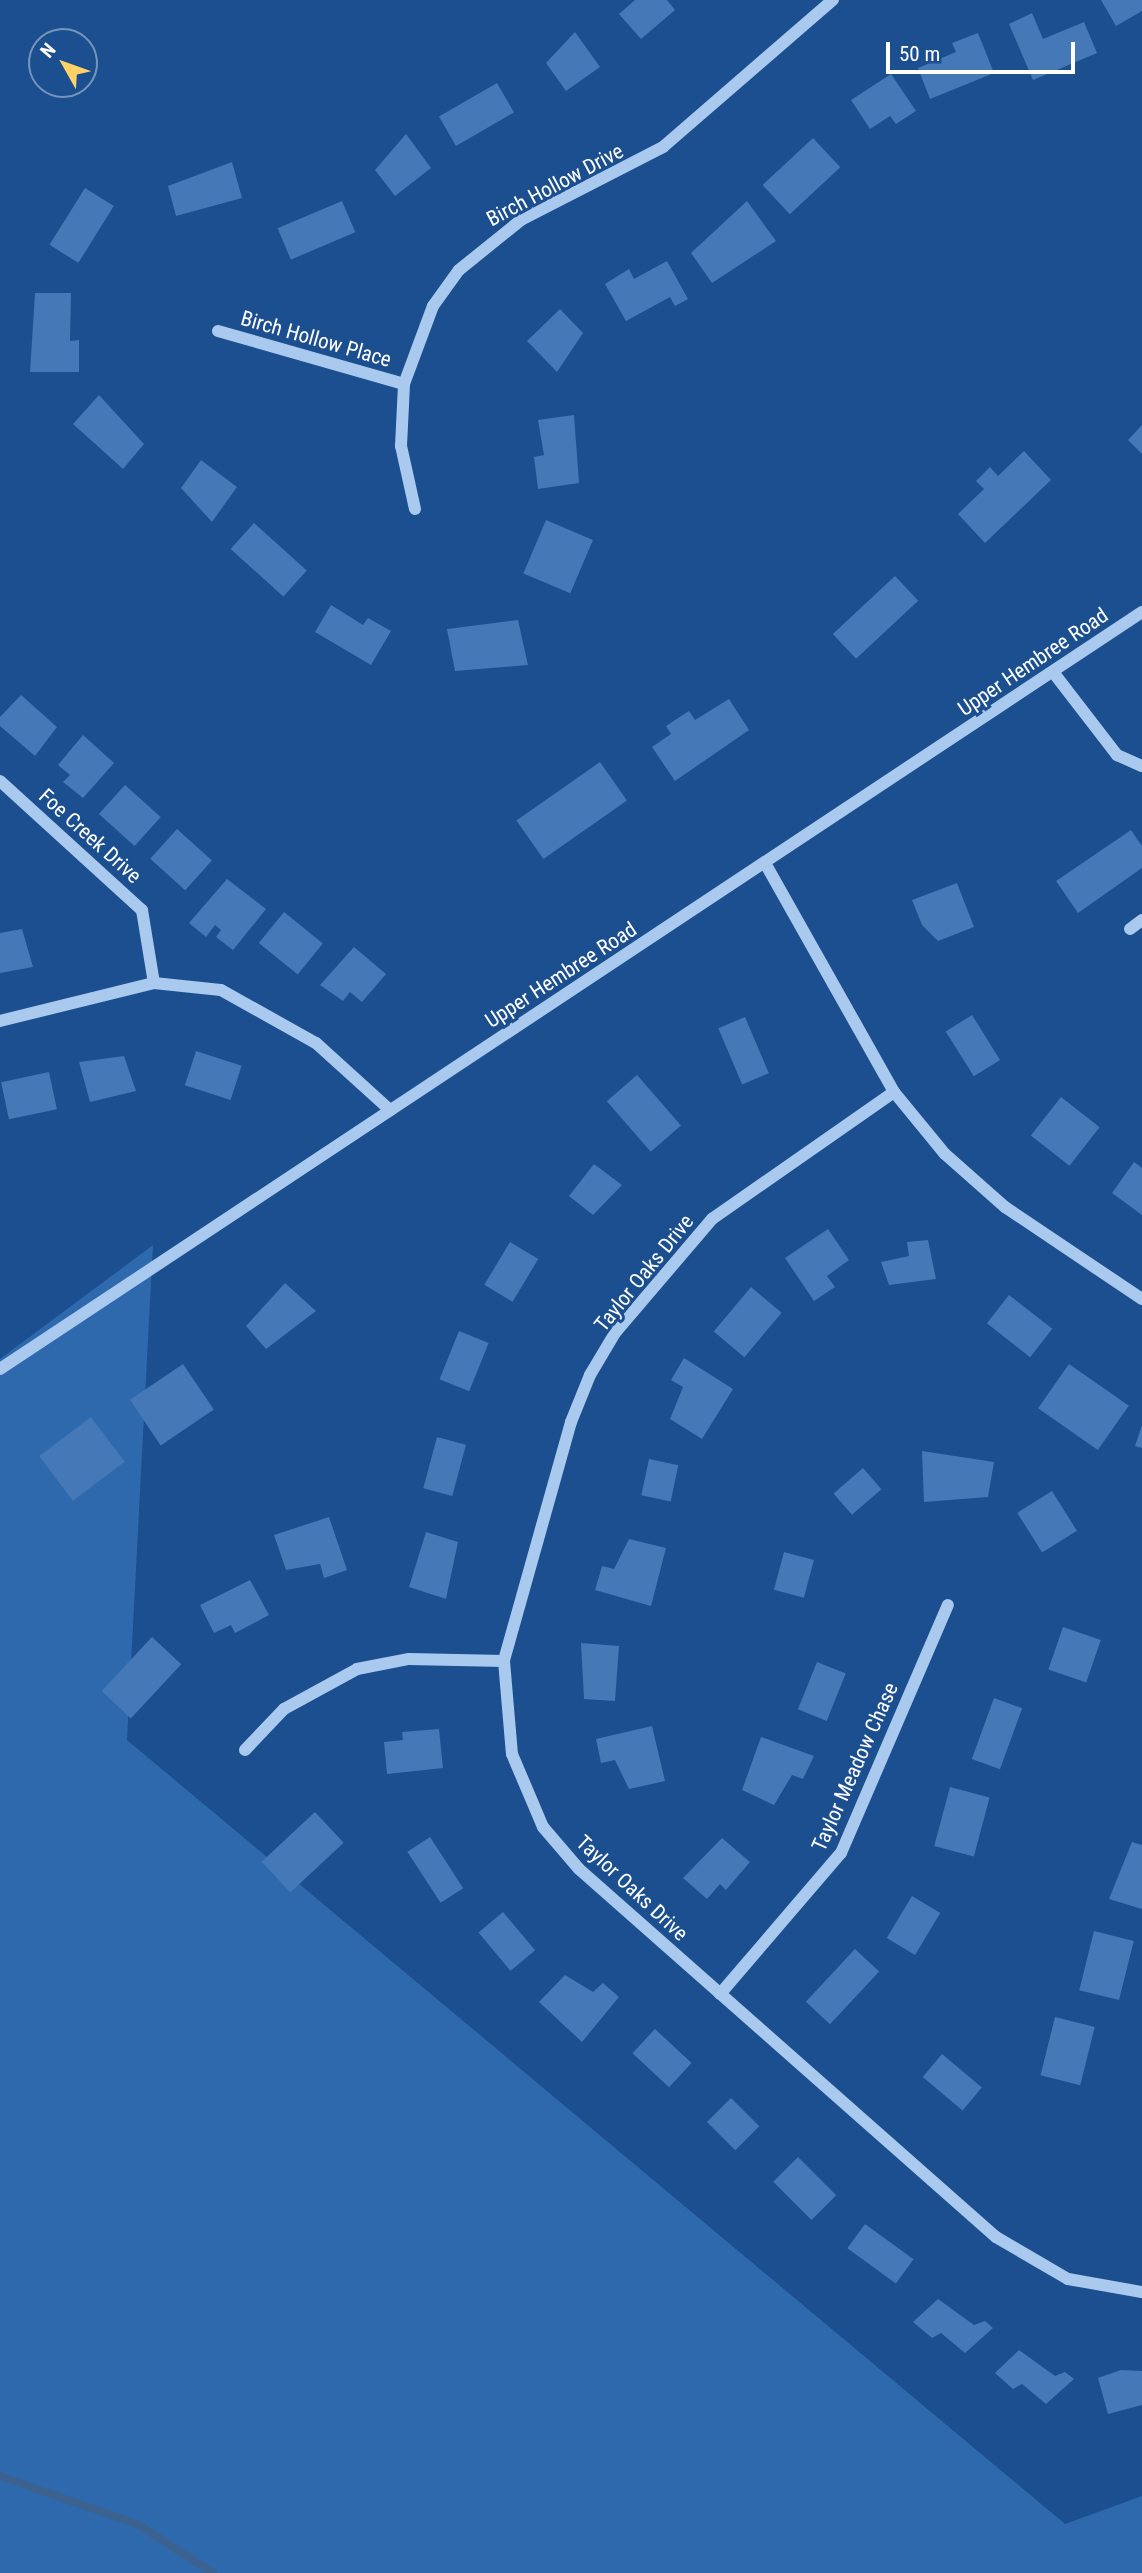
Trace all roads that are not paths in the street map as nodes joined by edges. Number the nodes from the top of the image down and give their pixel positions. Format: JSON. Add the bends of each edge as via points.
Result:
{"nodes":[{"id":1,"x":833,"y":0,"type":"edge"},
{"id":2,"x":218,"y":331,"type":"dead end"},
{"id":3,"x":404,"y":384,"type":"junction"},
{"id":4,"x":415,"y":509,"type":"dead end"},
{"id":5,"x":1142,"y":612,"type":"edge"},
{"id":6,"x":1053,"y":672,"type":"junction"},
{"id":7,"x":1142,"y":766,"type":"edge"},
{"id":8,"x":0,"y":781,"type":"edge"},
{"id":9,"x":765,"y":863,"type":"junction"},
{"id":10,"x":1142,"y":920,"type":"edge"},
{"id":11,"x":1130,"y":929,"type":"dead end"},
{"id":12,"x":154,"y":983,"type":"junction"},
{"id":13,"x":0,"y":1021,"type":"edge"},
{"id":14,"x":894,"y":1092,"type":"junction"},
{"id":15,"x":390,"y":1110,"type":"junction"},
{"id":16,"x":1142,"y":1299,"type":"edge"},
{"id":17,"x":0,"y":1368,"type":"edge"},
{"id":18,"x":948,"y":1605,"type":"dead end"},
{"id":19,"x":504,"y":1661,"type":"junction"},
{"id":20,"x":245,"y":1750,"type":"dead end"},
{"id":21,"x":720,"y":1994,"type":"junction"},
{"id":22,"x":1142,"y":2292,"type":"edge"}],
"edges":[{"from":1,"to":3,"type":"street","name":"Birch Hollow Drive","via":[[663,147],[488,242],[433,306]]},
{"from":2,"to":3,"type":"street","name":"Birch Hollow Place"},
{"from":3,"to":4,"type":"street","name":"Birch Hollow Drive","via":[[401,446]]},
{"from":5,"to":6,"type":"street","name":"Upper Hembree Road"},
{"from":6,"to":7,"type":"street","via":[[1117,755]]},
{"from":6,"to":9,"type":"street","name":"Upper Hembree Road"},
{"from":8,"to":12,"type":"street","name":"Foe Creek Drive","via":[[142,910]]},
{"from":9,"to":14,"type":"street"},
{"from":9,"to":15,"type":"street","name":"Upper Hembree Road"},
{"from":10,"to":11,"type":"street"},
{"from":12,"to":13,"type":"street"},
{"from":12,"to":15,"type":"street","via":[[221,990],[270,1013],[316,1043]]},
{"from":14,"to":16,"type":"street","via":[[945,1154],[1005,1207]]},
{"from":14,"to":19,"type":"street","name":"Taylor Oaks Drive","via":[[712,1219],[615,1333],[570,1422]]},
{"from":15,"to":17,"type":"street","name":"Upper Hembree Road"},
{"from":18,"to":21,"type":"street","name":"Taylor Meadow Chase","via":[[841,1853]]},
{"from":19,"to":20,"type":"street","via":[[409,1659],[357,1669],[284,1709]]},
{"from":19,"to":21,"type":"street","name":"Taylor Oaks Drive","via":[[512,1754],[543,1826],[579,1869]]},
{"from":21,"to":22,"type":"street","name":"Taylor Oaks Drive","via":[[1027,2260],[1068,2279]]}]}
